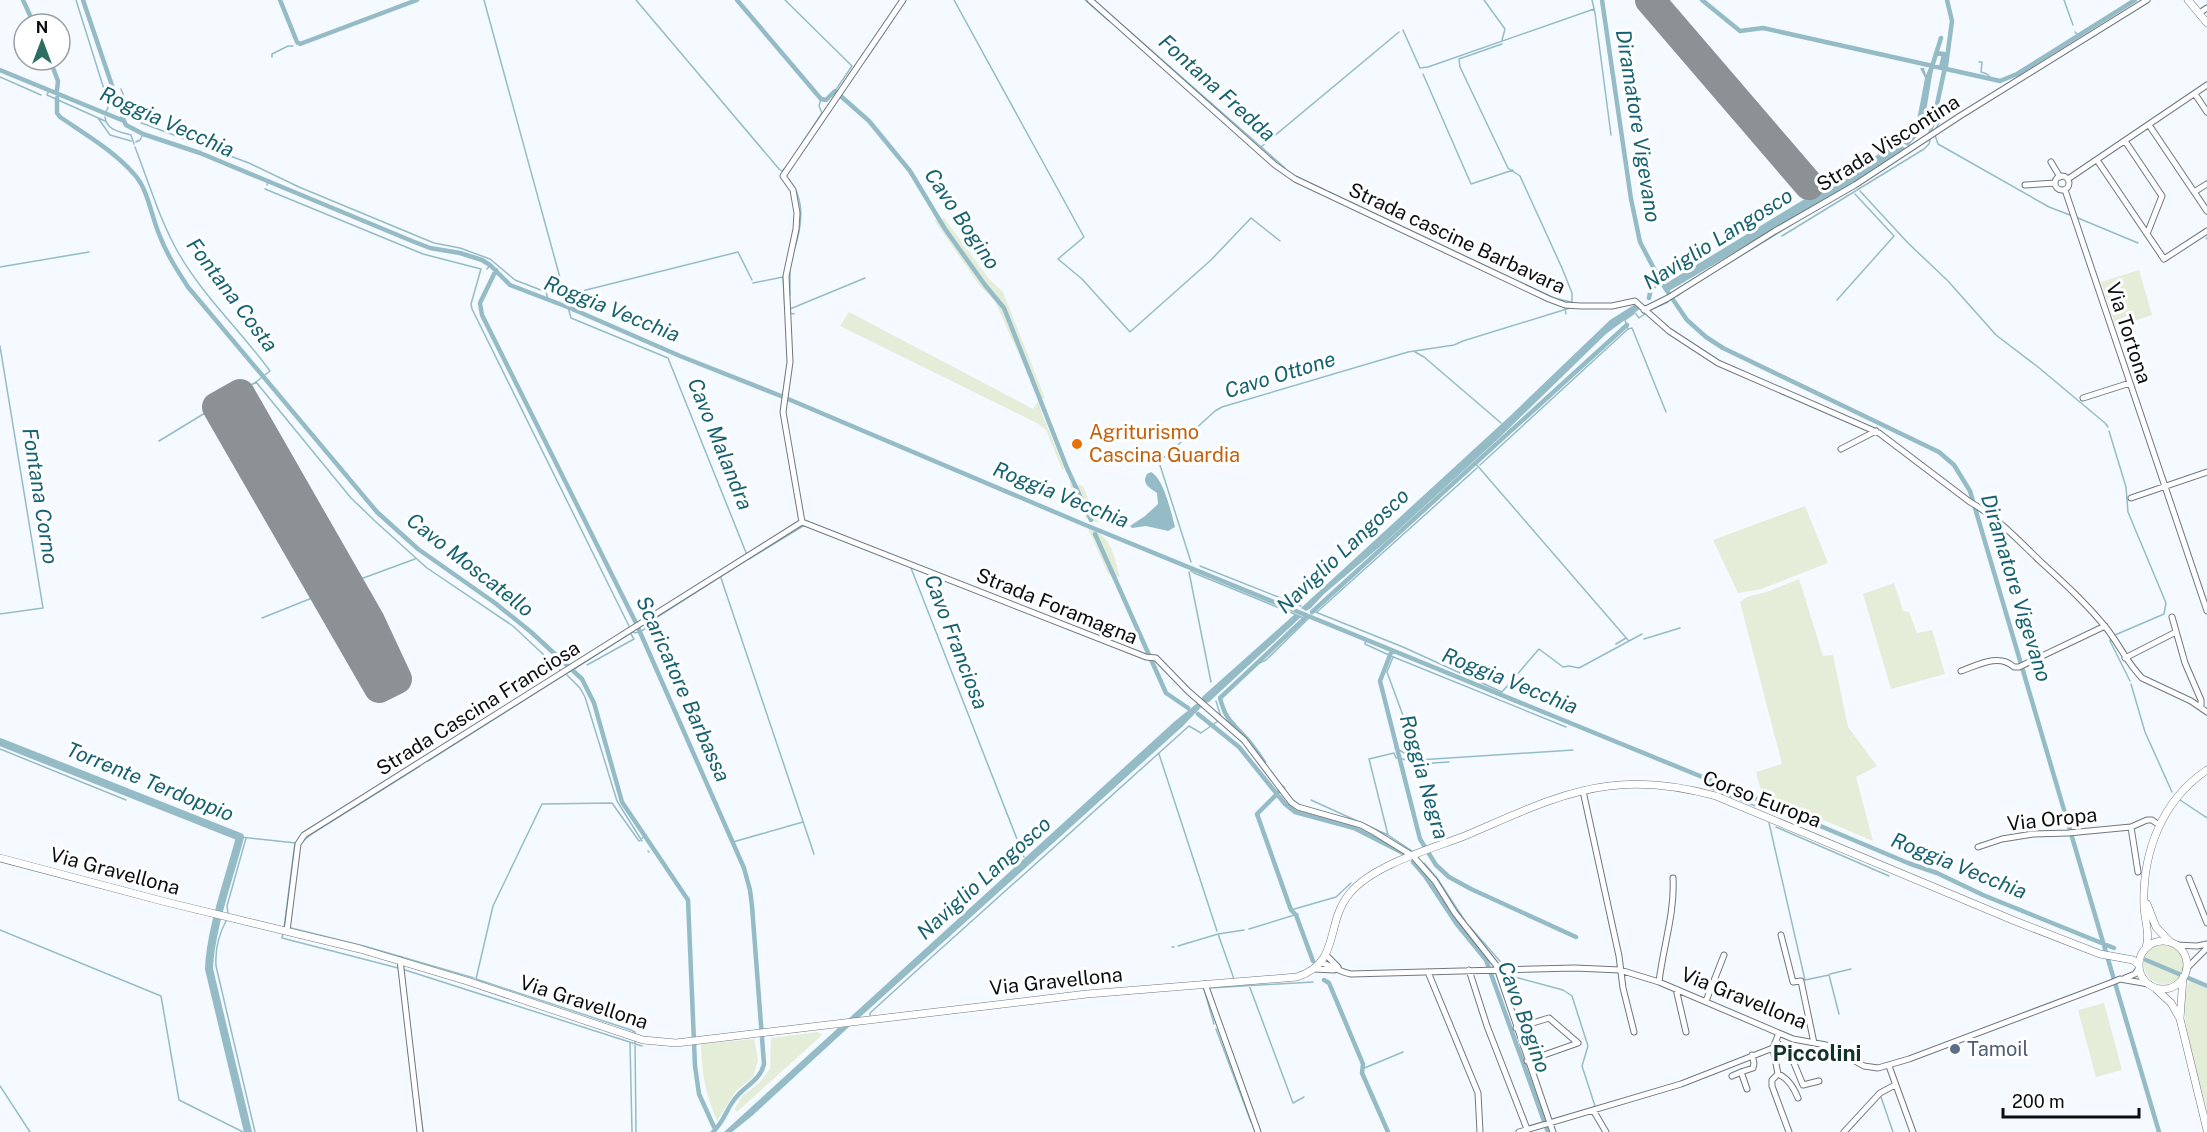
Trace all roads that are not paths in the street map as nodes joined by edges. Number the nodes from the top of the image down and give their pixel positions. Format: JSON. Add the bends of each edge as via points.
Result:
{"nodes":[{"id":1,"x":903,"y":0,"type":"edge"},
{"id":2,"x":1090,"y":0,"type":"edge"},
{"id":3,"x":2147,"y":0,"type":"edge"},
{"id":4,"x":2188,"y":0,"type":"edge"},
{"id":5,"x":2207,"y":8,"type":"edge"},
{"id":6,"x":2199,"y":13,"type":"junction"},
{"id":7,"x":2207,"y":23,"type":"edge"},
{"id":8,"x":2207,"y":85,"type":"edge"},
{"id":9,"x":2195,"y":94,"type":"junction"},
{"id":10,"x":2207,"y":112,"type":"edge"},
{"id":11,"x":2148,"y":125,"type":"junction"},
{"id":12,"x":2126,"y":141,"type":"junction"},
{"id":13,"x":2097,"y":160,"type":"junction"},
{"id":14,"x":2050,"y":162,"type":"dead end"},
{"id":15,"x":2060,"y":177,"type":"junction"},
{"id":16,"x":2068,"y":179,"type":"junction"},
{"id":17,"x":2055,"y":183,"type":"junction"},
{"id":18,"x":2207,"y":184,"type":"edge"},
{"id":19,"x":2025,"y":185,"type":"dead end"},
{"id":20,"x":2065,"y":190,"type":"junction"},
{"id":21,"x":2194,"y":192,"type":"junction"},
{"id":22,"x":2207,"y":211,"type":"edge"},
{"id":23,"x":2207,"y":231,"type":"edge"},
{"id":24,"x":2147,"y":234,"type":"junction"},
{"id":25,"x":1644,"y":309,"type":"junction"},
{"id":26,"x":2130,"y":383,"type":"junction"},
{"id":27,"x":2083,"y":398,"type":"dead end"},
{"id":28,"x":1876,"y":431,"type":"junction"},
{"id":29,"x":1841,"y":449,"type":"dead end"},
{"id":30,"x":2207,"y":472,"type":"edge"},
{"id":31,"x":2165,"y":486,"type":"junction"},
{"id":32,"x":2131,"y":498,"type":"dead end"},
{"id":33,"x":802,"y":522,"type":"junction"},
{"id":34,"x":2207,"y":611,"type":"edge"},
{"id":35,"x":2172,"y":617,"type":"dead end"},
{"id":36,"x":2105,"y":626,"type":"junction"},
{"id":37,"x":2176,"y":632,"type":"junction"},
{"id":38,"x":2125,"y":658,"type":"junction"},
{"id":39,"x":1961,"y":671,"type":"dead end"},
{"id":40,"x":2201,"y":706,"type":"junction"},
{"id":41,"x":2207,"y":712,"type":"edge"},
{"id":42,"x":2207,"y":770,"type":"edge"},
{"id":43,"x":1583,"y":790,"type":"junction"},
{"id":44,"x":2159,"y":825,"type":"junction"},
{"id":45,"x":2131,"y":827,"type":"junction"},
{"id":46,"x":1978,"y":847,"type":"dead end"},
{"id":47,"x":1413,"y":856,"type":"junction"},
{"id":48,"x":0,"y":858,"type":"edge"},
{"id":49,"x":2138,"y":872,"type":"dead end"},
{"id":50,"x":1673,"y":878,"type":"dead end"},
{"id":51,"x":2189,"y":878,"type":"dead end"},
{"id":52,"x":2144,"y":897,"type":"junction"},
{"id":53,"x":2207,"y":923,"type":"edge"},
{"id":54,"x":286,"y":929,"type":"junction"},
{"id":55,"x":1781,"y":934,"type":"dead end"},
{"id":56,"x":2173,"y":944,"type":"junction"},
{"id":57,"x":2207,"y":946,"type":"edge"},
{"id":58,"x":2145,"y":949,"type":"junction"},
{"id":59,"x":1327,"y":952,"type":"junction"},
{"id":60,"x":1724,"y":955,"type":"dead end"},
{"id":61,"x":2117,"y":956,"type":"junction"},
{"id":62,"x":1322,"y":963,"type":"junction"},
{"id":63,"x":400,"y":966,"type":"junction"},
{"id":64,"x":2139,"y":967,"type":"junction"},
{"id":65,"x":1314,"y":969,"type":"junction"},
{"id":66,"x":1499,"y":969,"type":"junction"},
{"id":67,"x":1337,"y":970,"type":"junction"},
{"id":68,"x":1469,"y":970,"type":"junction"},
{"id":69,"x":1620,"y":970,"type":"junction"},
{"id":70,"x":1344,"y":972,"type":"junction"},
{"id":71,"x":1428,"y":972,"type":"junction"},
{"id":72,"x":2184,"y":974,"type":"junction"},
{"id":73,"x":2120,"y":980,"type":"junction"},
{"id":74,"x":1659,"y":982,"type":"junction"},
{"id":75,"x":1204,"y":984,"type":"junction"},
{"id":76,"x":2151,"y":985,"type":"junction"},
{"id":77,"x":1676,"y":989,"type":"junction"},
{"id":78,"x":1706,"y":1000,"type":"junction"},
{"id":79,"x":2180,"y":1019,"type":"junction"},
{"id":80,"x":1516,"y":1028,"type":"junction"},
{"id":81,"x":1635,"y":1032,"type":"dead end"},
{"id":82,"x":1686,"y":1032,"type":"dead end"},
{"id":83,"x":1779,"y":1033,"type":"junction"},
{"id":84,"x":1777,"y":1042,"type":"junction"},
{"id":85,"x":1814,"y":1043,"type":"junction"},
{"id":86,"x":1773,"y":1048,"type":"junction"},
{"id":87,"x":1752,"y":1055,"type":"junction"},
{"id":88,"x":1527,"y":1061,"type":"junction"},
{"id":89,"x":1889,"y":1065,"type":"junction"},
{"id":90,"x":1741,"y":1072,"type":"junction"},
{"id":91,"x":1778,"y":1074,"type":"junction"},
{"id":92,"x":1732,"y":1076,"type":"dead end"},
{"id":93,"x":1819,"y":1081,"type":"dead end"},
{"id":94,"x":1896,"y":1085,"type":"junction"},
{"id":95,"x":1747,"y":1089,"type":"dead end"},
{"id":96,"x":1798,"y":1098,"type":"dead end"},
{"id":97,"x":1593,"y":1110,"type":"junction"},
{"id":98,"x":1548,"y":1123,"type":"junction"},
{"id":99,"x":1540,"y":1125,"type":"junction"},
{"id":100,"x":1527,"y":1129,"type":"junction"},
{"id":101,"x":2207,"y":1130,"type":"edge"},
{"id":102,"x":1479,"y":1131,"type":"edge"},
{"id":103,"x":420,"y":1132,"type":"edge"},
{"id":104,"x":1258,"y":1132,"type":"edge"},
{"id":105,"x":1519,"y":1132,"type":"edge"},
{"id":106,"x":1542,"y":1132,"type":"edge"},
{"id":107,"x":1553,"y":1132,"type":"edge"},
{"id":108,"x":1606,"y":1132,"type":"edge"},
{"id":109,"x":1789,"y":1132,"type":"edge"},
{"id":110,"x":1844,"y":1132,"type":"edge"},
{"id":111,"x":1913,"y":1132,"type":"edge"}],
"edges":[{"from":1,"to":33,"type":"street","via":[[783,176],[793,190],[797,213],[786,276],[790,362],[783,412]]},
{"from":2,"to":25,"type":"street","name":"Strada cascine Barbavara","via":[[1294,179],[1565,305],[1602,307],[1631,301]]},
{"from":3,"to":25,"type":"street","name":"Strada Viscontina","via":[[1855,184]]},
{"from":4,"to":6,"type":"main road"},
{"from":5,"to":6,"type":"street"},
{"from":6,"to":7,"type":"main road"},
{"from":8,"to":9,"type":"street"},
{"from":9,"to":10,"type":"street"},
{"from":9,"to":11,"type":"street"},
{"from":11,"to":12,"type":"street"},
{"from":11,"to":21,"type":"street"},
{"from":12,"to":13,"type":"street"},
{"from":12,"to":24,"type":"street","via":[[2162,196]]},
{"from":13,"to":16,"type":"street"},
{"from":13,"to":24,"type":"street"},
{"from":14,"to":15,"type":"street"},
{"from":15,"to":16,"type":"street"},
{"from":15,"to":17,"type":"street"},
{"from":16,"to":20,"type":"street"},
{"from":17,"to":19,"type":"street"},
{"from":17,"to":20,"type":"street","via":[[2058,189]]},
{"from":18,"to":21,"type":"street"},
{"from":20,"to":26,"type":"street","name":"Via Tortona"},
{"from":21,"to":22,"type":"street"},
{"from":23,"to":24,"type":"street","via":[[2164,259]]},
{"from":25,"to":28,"type":"street","via":[[1670,332],[1718,363]]},
{"from":26,"to":27,"type":"street"},
{"from":26,"to":31,"type":"street","name":"Via Tortona"},
{"from":28,"to":29,"type":"street"},
{"from":28,"to":36,"type":"street","via":[[2012,534]]},
{"from":30,"to":31,"type":"street"},
{"from":31,"to":32,"type":"street"},
{"from":31,"to":34,"type":"street","name":"Via Tortona"},
{"from":33,"to":47,"type":"street","name":"Strada Foramagna","via":[[1154,658],[1244,740],[1298,807],[1361,825]]},
{"from":33,"to":54,"type":"street","name":"Strada Cascina Franciosa","via":[[304,835],[298,843]]},
{"from":35,"to":37,"type":"street"},
{"from":36,"to":38,"type":"street"},
{"from":36,"to":39,"type":"street","via":[[2019,667],[1998,659]]},
{"from":37,"to":38,"type":"street"},
{"from":37,"to":40,"type":"street"},
{"from":38,"to":40,"type":"street","via":[[2142,678]]},
{"from":40,"to":41,"type":"street"},
{"from":42,"to":44,"type":"main road","via":[[2181,793]]},
{"from":43,"to":47,"type":"main road","name":"Corso Europa"},
{"from":43,"to":61,"type":"main road","name":"Corso Europa","via":[[1658,784],[1716,796],[2015,921],[2100,954]]},
{"from":43,"to":69,"type":"street"},
{"from":44,"to":45,"type":"street","name":"Via Oropa","via":[[2147,820]]},
{"from":44,"to":52,"type":"main road","via":[[2146,864]]},
{"from":45,"to":46,"type":"street","name":"Via Oropa","via":[[2015,836]]},
{"from":45,"to":49,"type":"street"},
{"from":47,"to":59,"type":"main road","name":"Corso Europa","via":[[1364,879],[1350,892],[1336,918]]},
{"from":47,"to":66,"type":"street"},
{"from":48,"to":54,"type":"main road","name":"Via Gravellona"},
{"from":50,"to":74,"type":"street","via":[[1674,902]]},
{"from":51,"to":53,"type":"street"},
{"from":52,"to":56,"type":"main road","via":[[2151,918]]},
{"from":52,"to":58,"type":"main road","via":[[2148,932]]},
{"from":54,"to":63,"type":"main road","name":"Via Gravellona"},
{"from":55,"to":85,"type":"street","via":[[1792,982],[1801,981]]},
{"from":56,"to":57,"type":"street"},
{"from":56,"to":58,"type":"main road","via":[[2157,942]]},
{"from":56,"to":72,"type":"main road","via":[[2184,953]]},
{"from":57,"to":72,"type":"street"},
{"from":58,"to":61,"type":"main road"},
{"from":58,"to":64,"type":"main road"},
{"from":59,"to":62,"type":"main road","name":"Via Gravellona"},
{"from":59,"to":70,"type":"street"},
{"from":60,"to":78,"type":"street"},
{"from":61,"to":64,"type":"main road","via":[[2133,960]]},
{"from":62,"to":65,"type":"main road","name":"Via Gravellona"},
{"from":62,"to":67,"type":"street","name":"Via Gravellona"},
{"from":63,"to":75,"type":"main road","name":"Via Gravellona","via":[[663,1043]]},
{"from":63,"to":103,"type":"street"},
{"from":64,"to":73,"type":"street","via":[[2135,974]]},
{"from":64,"to":76,"type":"main road","via":[[2142,977]]},
{"from":65,"to":67,"type":"street","name":"Via Gravellona"},
{"from":65,"to":75,"type":"main road","name":"Via Gravellona","via":[[1289,979]]},
{"from":66,"to":68,"type":"street","name":"Via Gravellona"},
{"from":66,"to":69,"type":"street","name":"Via Gravellona"},
{"from":66,"to":80,"type":"street"},
{"from":67,"to":70,"type":"street","name":"Via Gravellona"},
{"from":68,"to":71,"type":"street","name":"Via Gravellona"},
{"from":68,"to":100,"type":"street"},
{"from":69,"to":74,"type":"street","name":"Via Gravellona"},
{"from":69,"to":81,"type":"street"},
{"from":70,"to":71,"type":"street","name":"Via Gravellona"},
{"from":71,"to":102,"type":"street","via":[[1478,1093]]},
{"from":72,"to":76,"type":"main road","via":[[2169,988]]},
{"from":72,"to":79,"type":"main road"},
{"from":73,"to":76,"type":"street","name":"Via Gravellona"},
{"from":73,"to":89,"type":"street","name":"Via Gravellona"},
{"from":74,"to":77,"type":"street","name":"Via Gravellona"},
{"from":75,"to":104,"type":"street"},
{"from":76,"to":79,"type":"main road","via":[[2171,1003]]},
{"from":77,"to":78,"type":"street","name":"Via Gravellona"},
{"from":77,"to":82,"type":"street"},
{"from":78,"to":83,"type":"street","name":"Via Gravellona"},
{"from":79,"to":101,"type":"main road"},
{"from":80,"to":88,"type":"street"},
{"from":80,"to":88,"type":"street","via":[[1549,1018],[1578,1043]]},
{"from":83,"to":84,"type":"street"},
{"from":83,"to":85,"type":"street","name":"Via Gravellona"},
{"from":84,"to":86,"type":"street"},
{"from":84,"to":93,"type":"street","via":[[1794,1063],[1803,1085]]},
{"from":85,"to":89,"type":"street","name":"Via Gravellona","via":[[1864,1066]]},
{"from":86,"to":87,"type":"street"},
{"from":86,"to":91,"type":"street"},
{"from":87,"to":90,"type":"street","via":[[1753,1068]]},
{"from":87,"to":97,"type":"street","via":[[1681,1084]]},
{"from":88,"to":98,"type":"street"},
{"from":89,"to":94,"type":"street"},
{"from":90,"to":92,"type":"street"},
{"from":90,"to":95,"type":"street"},
{"from":91,"to":96,"type":"street","via":[[1785,1076]]},
{"from":91,"to":109,"type":"street","via":[[1772,1086]]},
{"from":94,"to":110,"type":"street","via":[[1880,1093]]},
{"from":94,"to":111,"type":"street"},
{"from":97,"to":98,"type":"street"},
{"from":97,"to":108,"type":"street"},
{"from":98,"to":99,"type":"street"},
{"from":98,"to":107,"type":"street"},
{"from":99,"to":100,"type":"street"},
{"from":99,"to":106,"type":"street"},
{"from":100,"to":105,"type":"street"}]}
